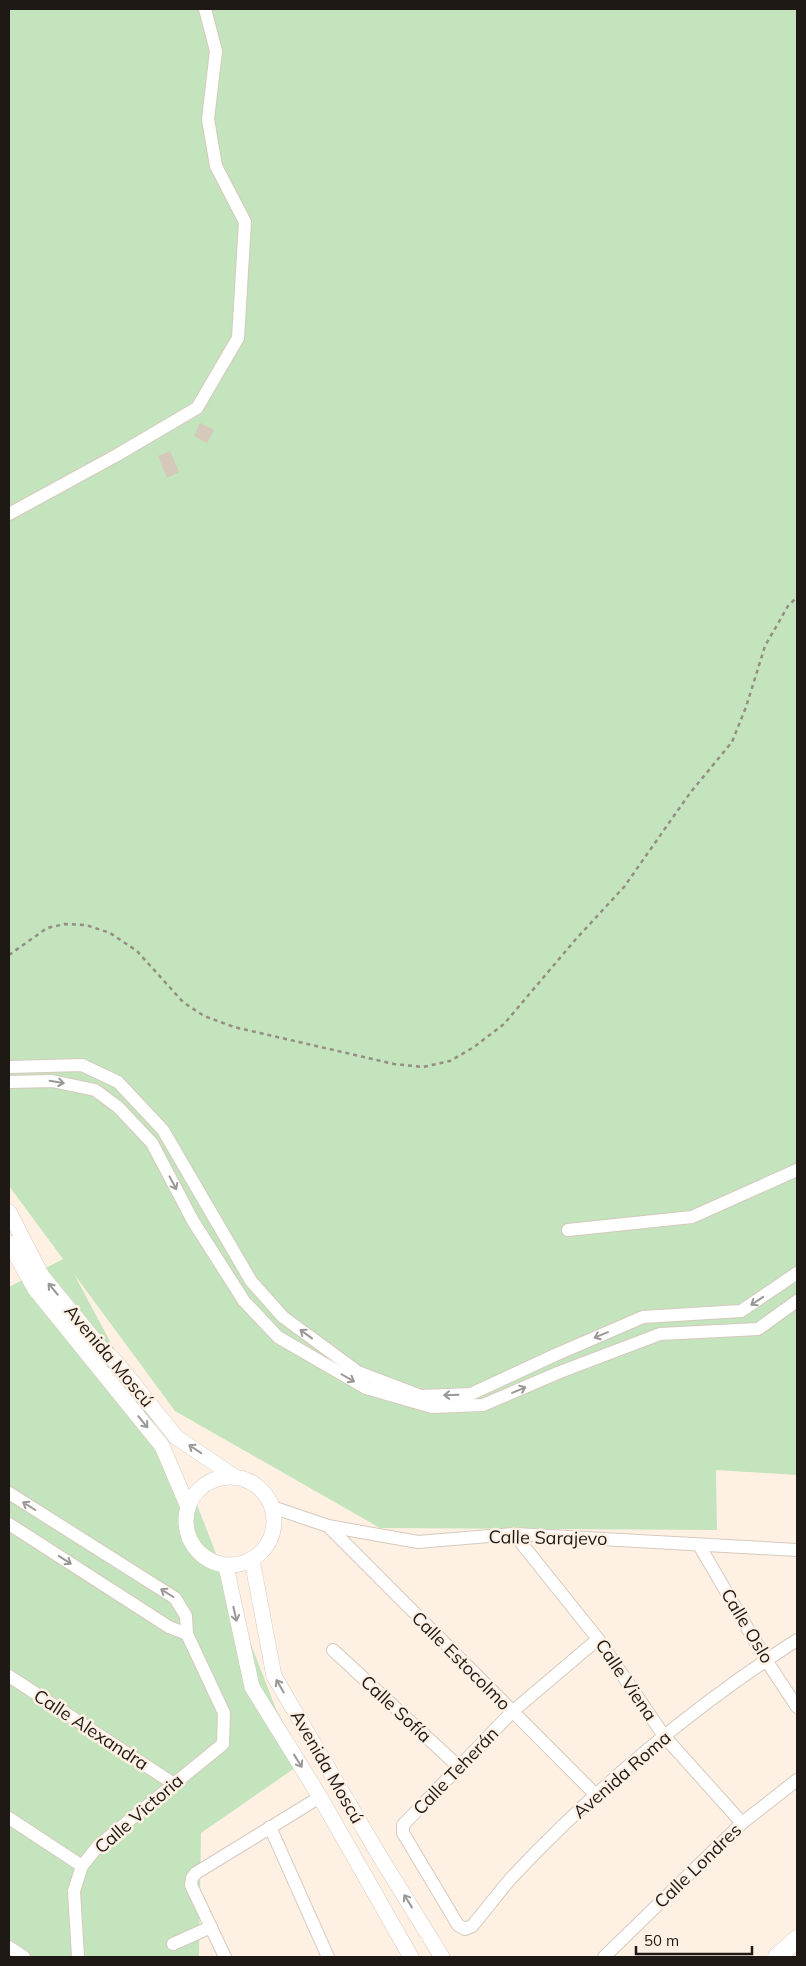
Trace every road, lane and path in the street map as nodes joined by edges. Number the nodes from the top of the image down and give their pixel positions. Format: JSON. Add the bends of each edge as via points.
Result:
{"nodes":[{"id":1,"x":205,"y":9,"type":"edge"},
{"id":2,"x":9,"y":514,"type":"edge"},
{"id":3,"x":797,"y":597,"type":"edge"},
{"id":4,"x":9,"y":955,"type":"edge"},
{"id":5,"x":9,"y":1067,"type":"edge"},
{"id":6,"x":9,"y":1082,"type":"edge"},
{"id":7,"x":180,"y":1158,"type":"junction"},
{"id":8,"x":164,"y":1165,"type":"junction"},
{"id":9,"x":797,"y":1170,"type":"edge"},
{"id":10,"x":9,"y":1212,"type":"edge"},
{"id":11,"x":568,"y":1230,"type":"dead end"},
{"id":12,"x":9,"y":1243,"type":"edge"},
{"id":13,"x":797,"y":1273,"type":"edge"},
{"id":14,"x":259,"y":1290,"type":"junction"},
{"id":15,"x":244,"y":1300,"type":"junction"},
{"id":16,"x":797,"y":1301,"type":"edge"},
{"id":17,"x":96,"y":1353,"type":"junction"},
{"id":18,"x":538,"y":1363,"type":"junction"},
{"id":19,"x":545,"y":1379,"type":"junction"},
{"id":20,"x":176,"y":1437,"type":"junction"},
{"id":21,"x":162,"y":1446,"type":"junction"},
{"id":22,"x":235,"y":1477,"type":"junction"},
{"id":23,"x":9,"y":1493,"type":"edge"},
{"id":24,"x":272,"y":1507,"type":"junction"},
{"id":25,"x":188,"y":1508,"type":"junction"},
{"id":26,"x":9,"y":1524,"type":"edge"},
{"id":27,"x":328,"y":1526,"type":"junction"},
{"id":28,"x":514,"y":1534,"type":"junction"},
{"id":29,"x":699,"y":1545,"type":"junction"},
{"id":30,"x":797,"y":1550,"type":"edge"},
{"id":31,"x":252,"y":1560,"type":"junction"},
{"id":32,"x":226,"y":1566,"type":"junction"},
{"id":33,"x":187,"y":1634,"type":"junction"},
{"id":34,"x":598,"y":1638,"type":"junction"},
{"id":35,"x":797,"y":1640,"type":"edge"},
{"id":36,"x":333,"y":1650,"type":"dead end"},
{"id":37,"x":766,"y":1660,"type":"junction"},
{"id":38,"x":9,"y":1676,"type":"edge"},
{"id":39,"x":797,"y":1707,"type":"edge"},
{"id":40,"x":512,"y":1712,"type":"junction"},
{"id":41,"x":664,"y":1736,"type":"junction"},
{"id":42,"x":460,"y":1768,"type":"junction"},
{"id":43,"x":797,"y":1780,"type":"edge"},
{"id":44,"x":174,"y":1784,"type":"junction"},
{"id":45,"x":596,"y":1795,"type":"junction"},
{"id":46,"x":320,"y":1797,"type":"junction"},
{"id":47,"x":9,"y":1818,"type":"edge"},
{"id":48,"x":742,"y":1823,"type":"junction"},
{"id":49,"x":270,"y":1827,"type":"junction"},
{"id":50,"x":82,"y":1866,"type":"junction"},
{"id":51,"x":211,"y":1927,"type":"junction"},
{"id":52,"x":465,"y":1929,"type":"joint"},
{"id":53,"x":427,"y":1932,"type":"junction"},
{"id":54,"x":797,"y":1939,"type":"edge"},
{"id":55,"x":173,"y":1944,"type":"dead end"},
{"id":56,"x":9,"y":1947,"type":"edge"},
{"id":57,"x":408,"y":1952,"type":"edge"},
{"id":58,"x":24,"y":1957,"type":"edge"},
{"id":59,"x":78,"y":1957,"type":"edge"},
{"id":60,"x":225,"y":1957,"type":"edge"},
{"id":61,"x":328,"y":1957,"type":"edge"},
{"id":62,"x":442,"y":1957,"type":"edge"},
{"id":63,"x":604,"y":1957,"type":"edge"},
{"id":64,"x":777,"y":1957,"type":"edge"}],
"edges":[{"from":1,"to":2,"type":"street","via":[[216,51],[208,119],[216,166],[245,222],[238,338],[197,408]]},
{"from":3,"to":4,"type":"path","via":[[764,646],[732,742],[690,793],[624,887],[504,1024],[450,1062],[423,1067],[394,1064],[234,1027],[204,1016],[183,1002],[137,951],[110,933],[86,926],[65,924],[47,928]]},
{"from":5,"to":7,"type":"street","via":[[82,1065],[118,1082],[163,1130]]},
{"from":6,"to":8,"type":"street","one_way":true,"via":[[52,1081],[95,1090],[118,1107],[152,1143]]},
{"from":7,"to":8,"type":"street"},
{"from":7,"to":14,"type":"street"},
{"from":8,"to":15,"type":"street","one_way":true,"via":[[194,1222]]},
{"from":9,"to":11,"type":"street","via":[[692,1217]]},
{"from":17,"to":10,"type":"street","name":"Avenida Moscú","one_way":true,"via":[[42,1276]]},
{"from":12,"to":17,"type":"street","name":"Avenida Moscú","via":[[34,1289]]},
{"from":13,"to":18,"type":"street","one_way":true,"via":[[741,1311],[644,1317]]},
{"from":14,"to":15,"type":"street"},
{"from":18,"to":14,"type":"street","one_way":true,"via":[[471,1394],[421,1396],[358,1372],[283,1317]]},
{"from":15,"to":19,"type":"street","one_way":true,"via":[[278,1337],[366,1388],[432,1407],[483,1405]]},
{"from":16,"to":19,"type":"street","via":[[758,1328],[660,1334]]},
{"from":17,"to":20,"type":"street","name":"Avenida Moscú","via":[[118,1363]]},
{"from":17,"to":21,"type":"street","name":"Avenida Moscú","one_way":true},
{"from":18,"to":19,"type":"street"},
{"from":20,"to":21,"type":"street"},
{"from":22,"to":20,"type":"street","name":"Avenida Moscú","one_way":true},
{"from":21,"to":25,"type":"street","name":"Avenida Moscú"},
{"from":22,"to":24,"type":"street","via":[[258,1486]]},
{"from":22,"to":25,"type":"street","via":[[221,1477],[208,1482],[196,1492]]},
{"from":33,"to":23,"type":"street","one_way":true,"via":[[186,1616],[175,1598]]},
{"from":24,"to":27,"type":"street","name":"Calle Sarajevo"},
{"from":24,"to":31,"type":"street","via":[[275,1522],[272,1538]]},
{"from":25,"to":32,"type":"street","via":[[186,1532],[192,1544],[212,1563]]},
{"from":26,"to":33,"type":"street","one_way":true,"via":[[170,1627]]},
{"from":27,"to":28,"type":"street","name":"Calle Sarajevo","via":[[418,1542]]},
{"from":27,"to":40,"type":"street","name":"Calle Estocolmo"},
{"from":28,"to":29,"type":"street","name":"Calle Sarajevo"},
{"from":28,"to":34,"type":"street","name":"Calle Viena"},
{"from":29,"to":30,"type":"street","name":"Calle Sarajevo"},
{"from":29,"to":37,"type":"street","name":"Calle Oslo"},
{"from":31,"to":32,"type":"street"},
{"from":53,"to":31,"type":"street","name":"Avenida Moscú","one_way":true,"via":[[274,1676]]},
{"from":32,"to":46,"type":"street","name":"Avenida Moscú","one_way":true,"via":[[252,1687]]},
{"from":33,"to":44,"type":"street","name":"Calle Victoria","via":[[224,1713],[223,1744]]},
{"from":34,"to":40,"type":"street","name":"Calle Teherán"},
{"from":34,"to":41,"type":"street","name":"Calle Viena"},
{"from":35,"to":37,"type":"street","name":"Avenida Roma"},
{"from":36,"to":42,"type":"street","name":"Calle Sofía"},
{"from":37,"to":39,"type":"street","name":"Calle Oslo"},
{"from":37,"to":41,"type":"street","name":"Avenida Roma"},
{"from":38,"to":44,"type":"street","name":"Calle Alexandra"},
{"from":40,"to":42,"type":"street","name":"Calle Teherán"},
{"from":40,"to":45,"type":"street","name":"Calle Estocolmo"},
{"from":41,"to":45,"type":"street","name":"Avenida Roma"},
{"from":41,"to":48,"type":"street","name":"Calle Viena"},
{"from":42,"to":52,"type":"street","name":"Calle Teherán","via":[[403,1825],[403,1833],[458,1925]]},
{"from":43,"to":48,"type":"street","name":"Calle Londres"},
{"from":44,"to":50,"type":"street","name":"Calle Victoria","via":[[98,1846]]},
{"from":45,"to":52,"type":"street","name":"Avenida Roma","via":[[514,1874],[472,1926]]},
{"from":46,"to":49,"type":"street"},
{"from":46,"to":57,"type":"street","name":"Avenida Moscú"},
{"from":47,"to":50,"type":"street"},
{"from":48,"to":63,"type":"street","name":"Calle Londres"},
{"from":49,"to":51,"type":"street","via":[[196,1872],[192,1878],[191,1885]]},
{"from":49,"to":61,"type":"street"},
{"from":50,"to":59,"type":"street","name":"Calle Victoria","via":[[74,1891]]},
{"from":51,"to":55,"type":"street"},
{"from":51,"to":60,"type":"street"},
{"from":53,"to":57,"type":"street"},
{"from":53,"to":62,"type":"street","name":"Avenida Moscú"},
{"from":54,"to":64,"type":"main road"},
{"from":56,"to":58,"type":"street"}]}
